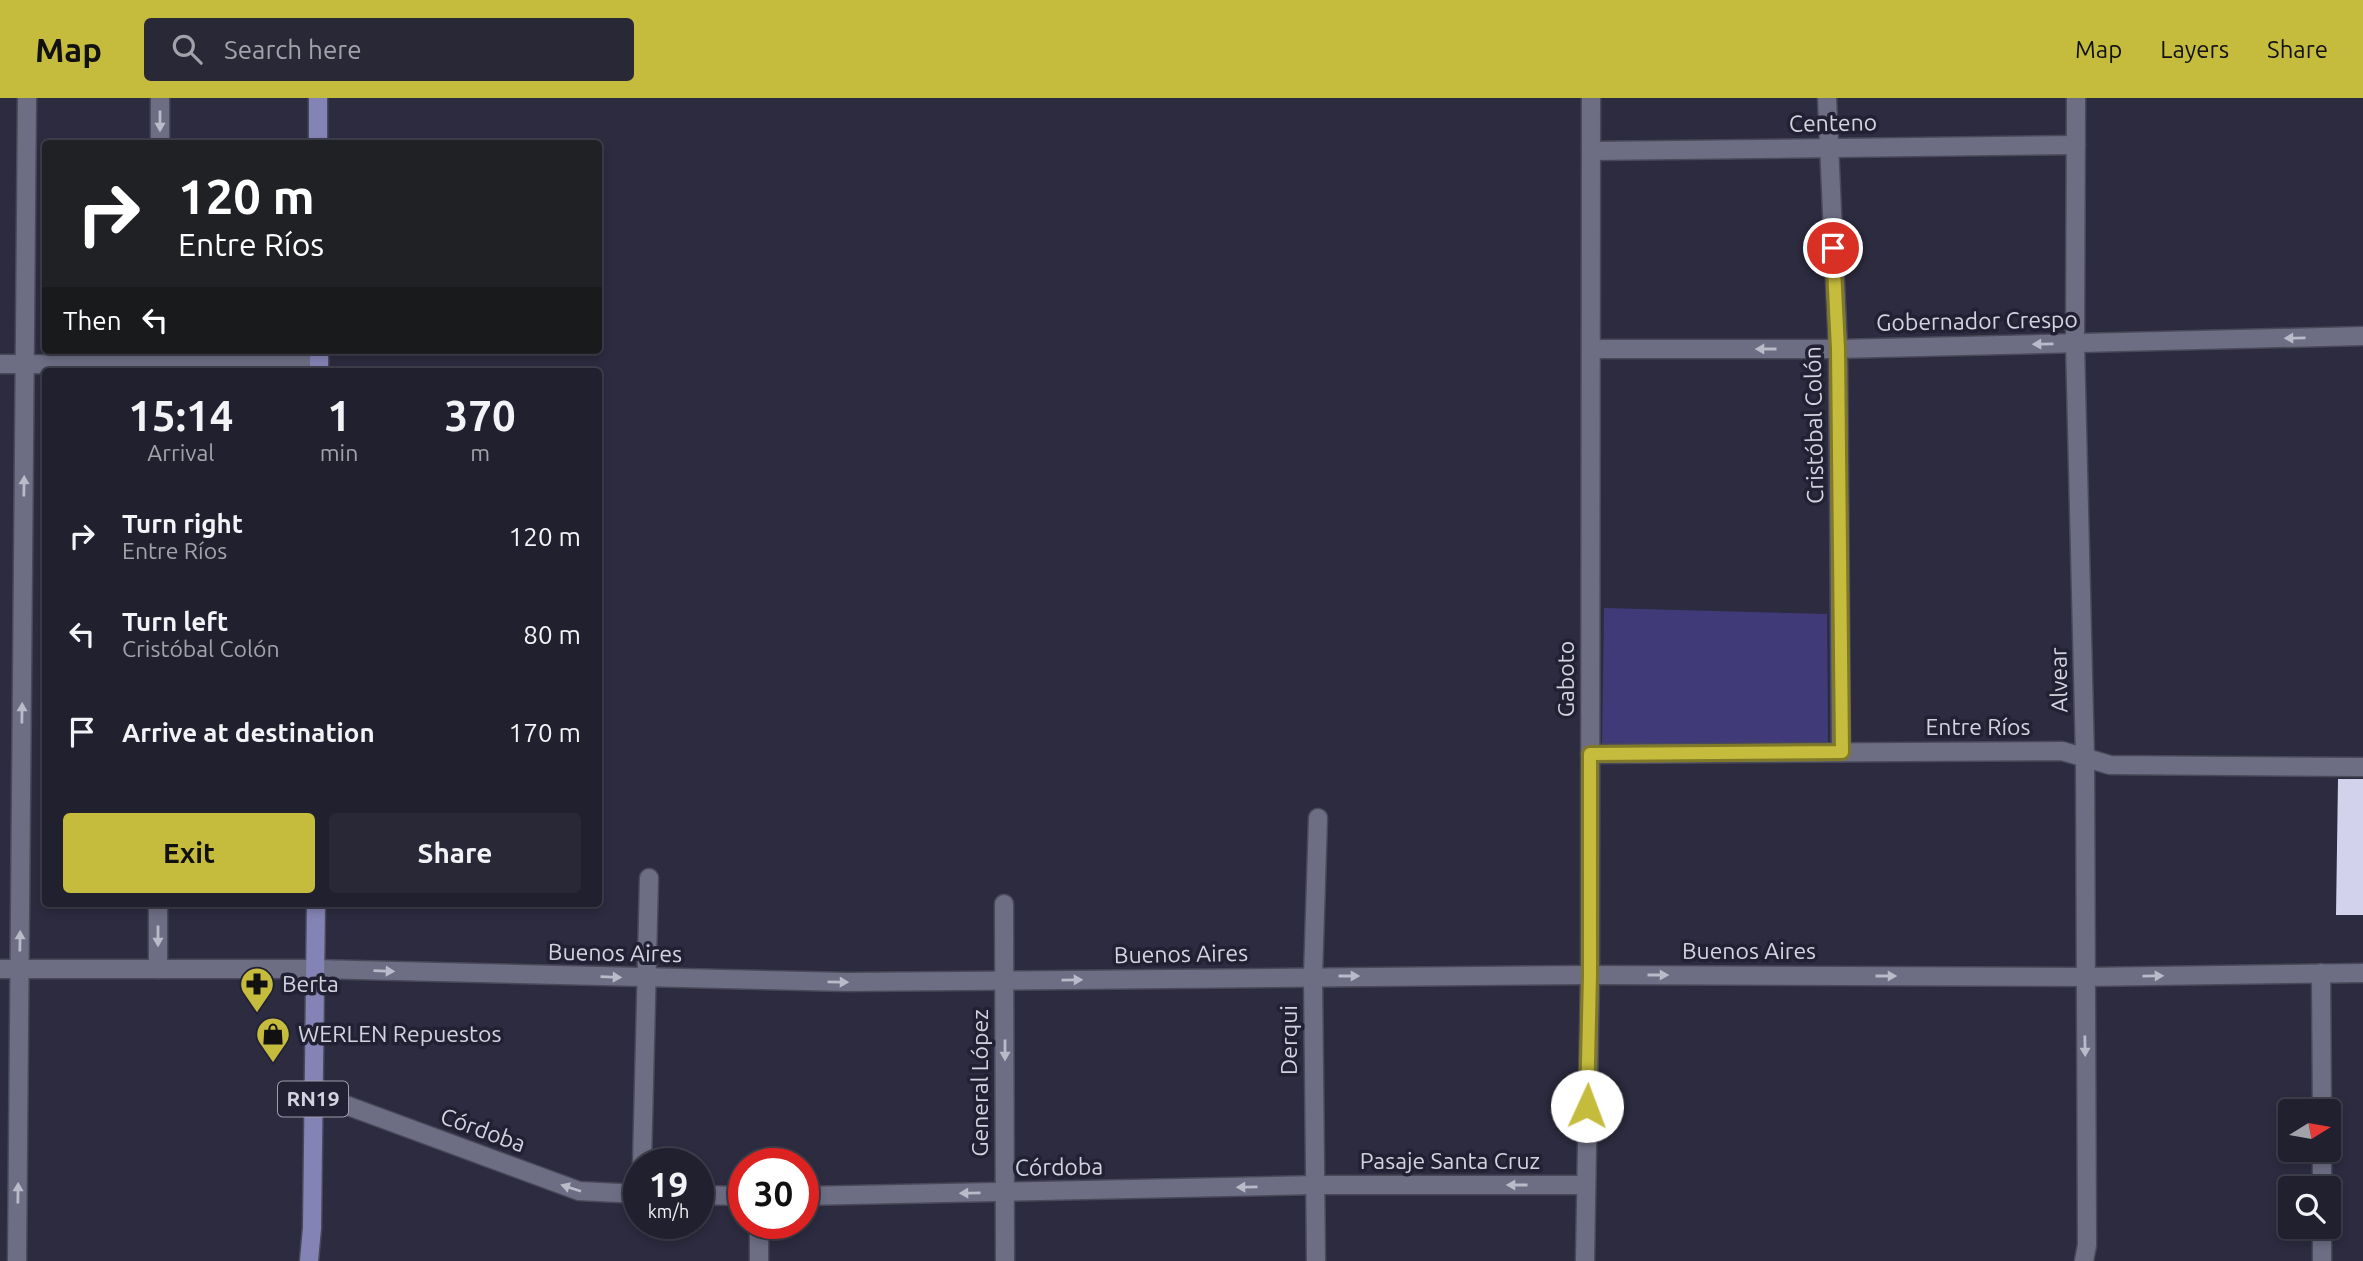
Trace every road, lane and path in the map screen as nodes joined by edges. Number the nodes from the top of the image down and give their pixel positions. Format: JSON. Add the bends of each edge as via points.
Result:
{"nodes":[{"id":1,"x":27,"y":98,"type":"edge"},
{"id":2,"x":160,"y":98,"type":"edge"},
{"id":3,"x":318,"y":98,"type":"edge"},
{"id":4,"x":1591,"y":98,"type":"edge"},
{"id":5,"x":1827,"y":98,"type":"edge"},
{"id":6,"x":2076,"y":98,"type":"edge"},
{"id":7,"x":160,"y":140,"type":"edge"},
{"id":8,"x":318,"y":140,"type":"edge"},
{"id":9,"x":2076,"y":145,"type":"junction"},
{"id":10,"x":1829,"y":148,"type":"junction"},
{"id":11,"x":1591,"y":151,"type":"junction"},
{"id":12,"x":2363,"y":337,"type":"edge"},
{"id":13,"x":2075,"y":343,"type":"junction"},
{"id":14,"x":1591,"y":349,"type":"junction"},
{"id":15,"x":1838,"y":349,"type":"junction"},
{"id":16,"x":319,"y":361,"type":"edge"},
{"id":17,"x":160,"y":362,"type":"edge"},
{"id":18,"x":0,"y":364,"type":"edge"},
{"id":19,"x":25,"y":364,"type":"junction"},
{"id":20,"x":1842,"y":752,"type":"junction"},
{"id":21,"x":1590,"y":754,"type":"junction"},
{"id":22,"x":2085,"y":758,"type":"junction"},
{"id":23,"x":2363,"y":766,"type":"edge"},
{"id":24,"x":1318,"y":818,"type":"dead end"},
{"id":25,"x":649,"y":878,"type":"dead end"},
{"id":26,"x":1004,"y":904,"type":"dead end"},
{"id":27,"x":158,"y":907,"type":"edge"},
{"id":28,"x":316,"y":907,"type":"edge"},
{"id":29,"x":0,"y":969,"type":"edge"},
{"id":30,"x":20,"y":969,"type":"junction"},
{"id":31,"x":158,"y":969,"type":"junction"},
{"id":32,"x":315,"y":969,"type":"junction"},
{"id":33,"x":2363,"y":973,"type":"edge"},
{"id":34,"x":2321,"y":974,"type":"junction"},
{"id":35,"x":1590,"y":975,"type":"junction"},
{"id":36,"x":1313,"y":976,"type":"junction"},
{"id":37,"x":2085,"y":977,"type":"junction"},
{"id":38,"x":646,"y":978,"type":"junction"},
{"id":39,"x":1004,"y":982,"type":"junction"},
{"id":40,"x":313,"y":1093,"type":"junction"},
{"id":41,"x":2322,"y":1099,"type":"edge"},
{"id":42,"x":642,"y":1148,"type":"edge"},
{"id":43,"x":1315,"y":1185,"type":"junction"},
{"id":44,"x":1585,"y":1185,"type":"junction"},
{"id":45,"x":623,"y":1193,"type":"edge"},
{"id":46,"x":1006,"y":1193,"type":"junction"},
{"id":47,"x":819,"y":1196,"type":"edge"},
{"id":48,"x":312,"y":1228,"type":"junction"},
{"id":49,"x":759,"y":1239,"type":"edge"},
{"id":50,"x":2322,"y":1239,"type":"edge"},
{"id":51,"x":17,"y":1261,"type":"edge"},
{"id":52,"x":309,"y":1261,"type":"edge"},
{"id":53,"x":315,"y":1261,"type":"edge"},
{"id":54,"x":759,"y":1261,"type":"edge"},
{"id":55,"x":1005,"y":1261,"type":"edge"},
{"id":56,"x":1315,"y":1261,"type":"edge"},
{"id":57,"x":1585,"y":1261,"type":"edge"},
{"id":58,"x":2084,"y":1261,"type":"edge"},
{"id":59,"x":2322,"y":1261,"type":"edge"}],
"edges":[{"from":1,"to":19,"type":"street"},
{"from":2,"to":7,"type":"street","one_way":true},
{"from":3,"to":8,"type":"main road"},
{"from":4,"to":11,"type":"street","name":"Gaboto"},
{"from":5,"to":10,"type":"street","name":"Cristóbal Colón"},
{"from":6,"to":9,"type":"street","name":"Alvear"},
{"from":9,"to":10,"type":"street","name":"Centeno"},
{"from":9,"to":13,"type":"street","name":"Alvear"},
{"from":10,"to":11,"type":"street","name":"Centeno"},
{"from":10,"to":15,"type":"street","name":"Cristóbal Colón"},
{"from":11,"to":14,"type":"street","name":"Gaboto"},
{"from":12,"to":13,"type":"street","name":"Gobernador Crespo","one_way":true},
{"from":13,"to":15,"type":"street","name":"Gobernador Crespo","one_way":true},
{"from":13,"to":22,"type":"street","name":"Alvear"},
{"from":15,"to":14,"type":"street","name":"Gobernador Crespo","one_way":true},
{"from":14,"to":21,"type":"street","name":"Gaboto"},
{"from":15,"to":20,"type":"street","name":"Cristóbal Colón"},
{"from":16,"to":17,"type":"street"},
{"from":17,"to":19,"type":"street"},
{"from":18,"to":19,"type":"street"},
{"from":30,"to":19,"type":"street","one_way":true},
{"from":20,"to":21,"type":"street","name":"Entre Ríos"},
{"from":20,"to":22,"type":"street","name":"Entre Ríos","via":[[2062,751]]},
{"from":21,"to":35,"type":"street","name":"Gaboto"},
{"from":22,"to":23,"type":"street","name":"Entre Ríos","via":[[2110,765]]},
{"from":22,"to":37,"type":"street","name":"Alvear"},
{"from":24,"to":36,"type":"street","name":"Derqui"},
{"from":25,"to":38,"type":"street"},
{"from":26,"to":39,"type":"street","name":"General López"},
{"from":27,"to":31,"type":"street","one_way":true},
{"from":28,"to":32,"type":"main road","number":"RN19"},
{"from":29,"to":30,"type":"street","name":"Buenos Aires"},
{"from":30,"to":31,"type":"street","name":"Buenos Aires"},
{"from":51,"to":30,"type":"street","one_way":true},
{"from":31,"to":32,"type":"street","name":"Buenos Aires"},
{"from":32,"to":38,"type":"street","name":"Buenos Aires","one_way":true},
{"from":32,"to":40,"type":"main road","number":"RN19"},
{"from":33,"to":34,"type":"street","name":"Buenos Aires"},
{"from":37,"to":34,"type":"street","name":"Buenos Aires","one_way":true},
{"from":34,"to":41,"type":"street"},
{"from":36,"to":35,"type":"street","name":"Buenos Aires","one_way":true},
{"from":35,"to":37,"type":"street","name":"Buenos Aires","one_way":true},
{"from":35,"to":44,"type":"street","name":"Gaboto"},
{"from":39,"to":36,"type":"street","name":"Buenos Aires","one_way":true},
{"from":36,"to":43,"type":"street","name":"Derqui"},
{"from":37,"to":58,"type":"street","name":"Alvear","one_way":true},
{"from":38,"to":39,"type":"street","name":"Buenos Aires","one_way":true},
{"from":38,"to":42,"type":"street"},
{"from":39,"to":46,"type":"street","name":"General López","one_way":true},
{"from":45,"to":40,"type":"street","name":"Córdoba","one_way":true,"via":[[579,1191]]},
{"from":40,"to":48,"type":"main road","number":"RN19"},
{"from":44,"to":43,"type":"street","name":"Pasaje Santa Cruz","one_way":true},
{"from":43,"to":46,"type":"street","name":"Córdoba","one_way":true},
{"from":43,"to":56,"type":"street","name":"Derqui"},
{"from":44,"to":57,"type":"street","name":"Gaboto"},
{"from":46,"to":47,"type":"street","name":"Córdoba","one_way":true},
{"from":46,"to":55,"type":"street","name":"General López"},
{"from":48,"to":52,"type":"main road","number":"RN19"},
{"from":48,"to":53,"type":"main road","number":"RN19"},
{"from":49,"to":54,"type":"street"},
{"from":50,"to":59,"type":"street"}]}
